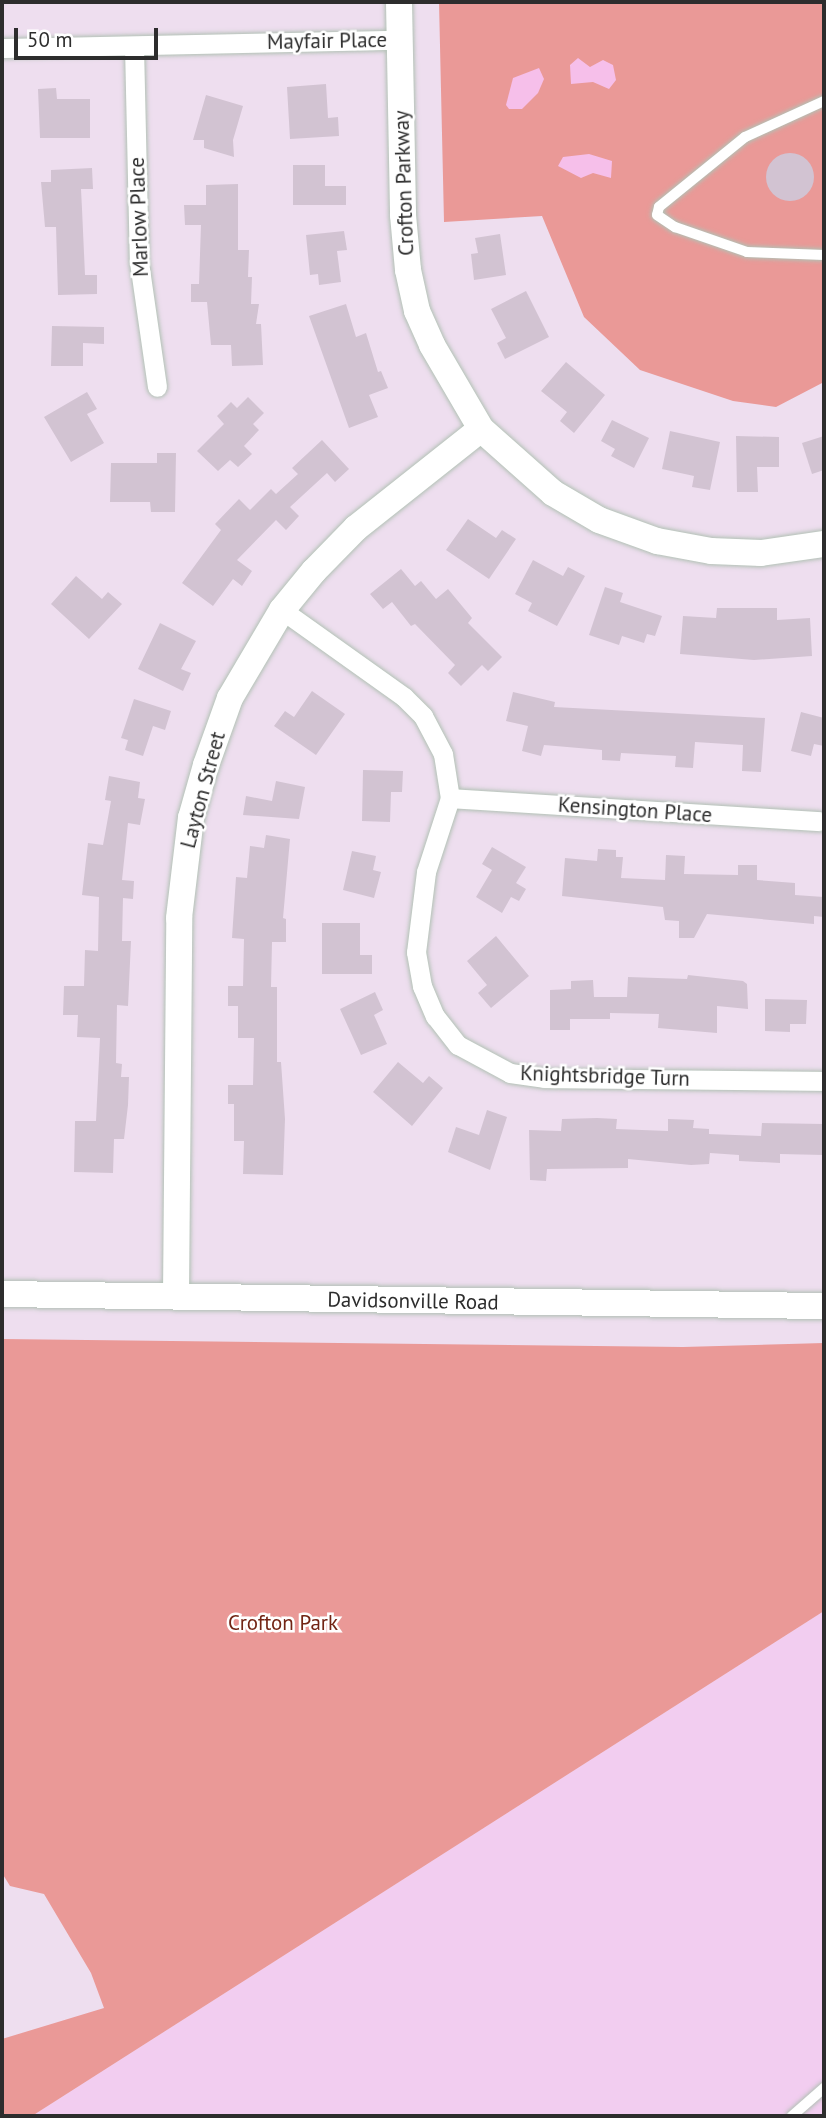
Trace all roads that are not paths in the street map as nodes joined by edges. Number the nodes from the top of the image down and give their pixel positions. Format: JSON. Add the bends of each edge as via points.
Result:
{"nodes":[{"id":1,"x":399,"y":2,"type":"edge"},
{"id":2,"x":400,"y":40,"type":"junction"},
{"id":3,"x":134,"y":46,"type":"junction"},
{"id":4,"x":2,"y":48,"type":"edge"},
{"id":5,"x":824,"y":101,"type":"edge"},
{"id":6,"x":824,"y":255,"type":"edge"},
{"id":7,"x":157,"y":387,"type":"dead end"},
{"id":8,"x":481,"y":429,"type":"junction"},
{"id":9,"x":824,"y":544,"type":"edge"},
{"id":10,"x":282,"y":610,"type":"junction"},
{"id":11,"x":450,"y":798,"type":"junction"},
{"id":12,"x":819,"y":821,"type":"dead end"},
{"id":13,"x":824,"y":1081,"type":"edge"},
{"id":14,"x":2,"y":1294,"type":"edge"},
{"id":15,"x":176,"y":1296,"type":"junction"},
{"id":16,"x":824,"y":1306,"type":"edge"},
{"id":17,"x":824,"y":2088,"type":"edge"},
{"id":18,"x":792,"y":2116,"type":"edge"}],
"edges":[{"from":1,"to":2,"type":"street","name":"Crofton Parkway"},
{"from":2,"to":3,"type":"street","name":"Mayfair Place"},
{"from":2,"to":8,"type":"street","name":"Crofton Parkway","via":[[408,270],[417,311],[432,345]]},
{"from":3,"to":4,"type":"street","name":"Mayfair Place"},
{"from":3,"to":7,"type":"street","name":"Marlow Place","via":[[139,262]]},
{"from":5,"to":6,"type":"lane","via":[[745,137],[659,208],[657,215],[675,227],[747,252]]},
{"from":8,"to":9,"type":"street","name":"Crofton Parkway","via":[[554,493],[599,520],[657,541],[711,551],[761,553]]},
{"from":8,"to":10,"type":"street","name":"Layton Street","via":[[356,528]]},
{"from":10,"to":11,"type":"street","name":"Knightsbridge Turn","via":[[404,697],[423,716],[443,754]]},
{"from":10,"to":15,"type":"street","name":"Layton Street","via":[[230,698],[198,792],[183,870]]},
{"from":11,"to":12,"type":"street","name":"Kensington Place"},
{"from":11,"to":13,"type":"street","name":"Knightsbridge Turn","via":[[426,872],[416,952],[422,986],[435,1016],[458,1045],[510,1073],[544,1078]]},
{"from":14,"to":15,"type":"street","name":"Davidsonville Road"},
{"from":15,"to":16,"type":"street","name":"Davidsonville Road"},
{"from":17,"to":18,"type":"lane"}]}
